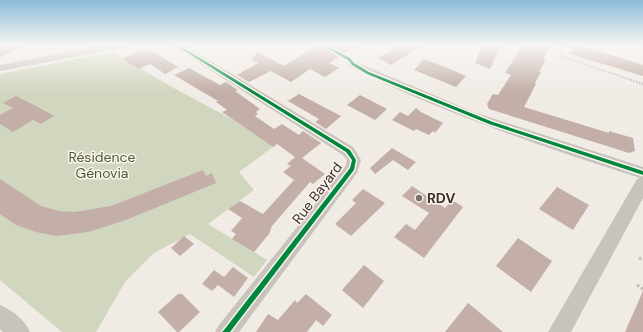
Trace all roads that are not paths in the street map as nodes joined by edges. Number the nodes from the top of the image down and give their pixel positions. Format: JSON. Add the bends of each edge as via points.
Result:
{"nodes":[{"id":1,"x":31,"y":60,"type":"edge"},
{"id":2,"x":200,"y":60,"type":"edge"},
{"id":3,"x":353,"y":64,"type":"dead end"},
{"id":4,"x":0,"y":68,"type":"edge"},
{"id":5,"x":643,"y":173,"type":"edge"},
{"id":6,"x":643,"y":183,"type":"edge"},
{"id":7,"x":0,"y":315,"type":"edge"},
{"id":8,"x":19,"y":332,"type":"edge"},
{"id":9,"x":226,"y":332,"type":"edge"},
{"id":10,"x":559,"y":332,"type":"edge"}],
"edges":[{"from":1,"to":4,"type":"street"},
{"from":2,"to":9,"type":"street","name":"Rue Bayard","via":[[348,151],[354,160],[352,169]]},
{"from":3,"to":5,"type":"street","via":[[368,73],[471,116]]},
{"from":6,"to":10,"type":"street"},
{"from":7,"to":8,"type":"street"}]}
